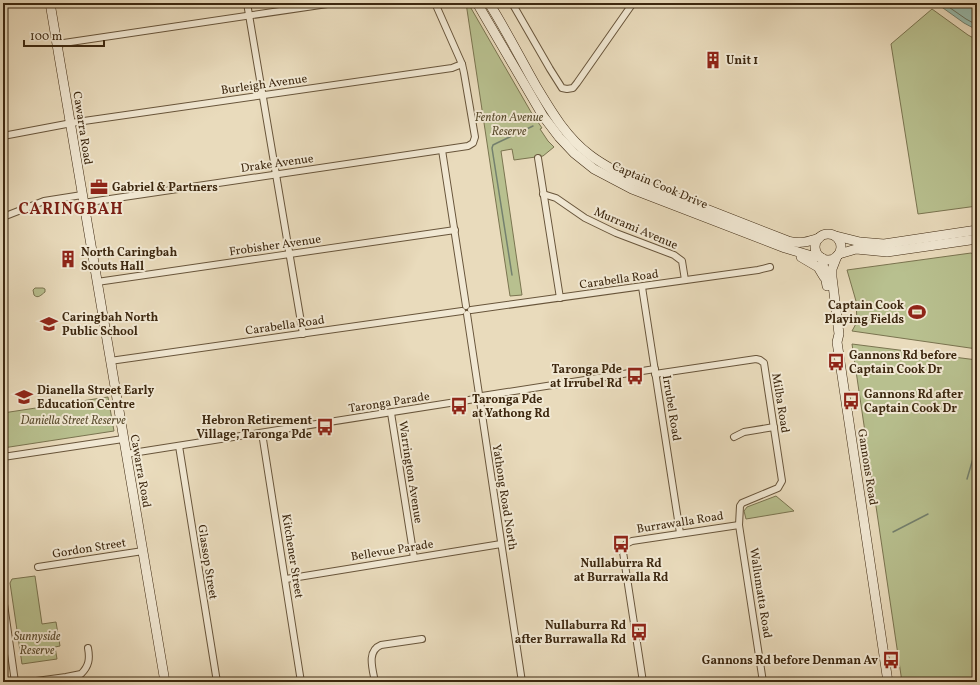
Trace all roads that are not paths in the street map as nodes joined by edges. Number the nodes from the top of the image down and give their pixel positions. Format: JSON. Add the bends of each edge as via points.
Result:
{"nodes":[{"id":1,"x":50,"y":3,"type":"edge"},
{"id":2,"x":248,"y":3,"type":"edge"},
{"id":3,"x":334,"y":3,"type":"edge"},
{"id":4,"x":436,"y":3,"type":"edge"},
{"id":5,"x":477,"y":3,"type":"edge"},
{"id":6,"x":489,"y":3,"type":"edge"},
{"id":7,"x":512,"y":3,"type":"edge"},
{"id":8,"x":633,"y":3,"type":"edge"},
{"id":9,"x":250,"y":16,"type":"junction"},
{"id":10,"x":57,"y":44,"type":"junction"},
{"id":11,"x":462,"y":64,"type":"junction"},
{"id":12,"x":263,"y":95,"type":"junction"},
{"id":13,"x":70,"y":124,"type":"junction"},
{"id":14,"x":3,"y":136,"type":"edge"},
{"id":15,"x":442,"y":150,"type":"junction"},
{"id":16,"x":538,"y":158,"type":"dead end"},
{"id":17,"x":276,"y":174,"type":"junction"},
{"id":18,"x":543,"y":194,"type":"junction"},
{"id":19,"x":82,"y":199,"type":"junction"},
{"id":20,"x":3,"y":217,"type":"edge"},
{"id":21,"x":455,"y":230,"type":"junction"},
{"id":22,"x":977,"y":230,"type":"edge"},
{"id":23,"x":836,"y":236,"type":"junction"},
{"id":24,"x":819,"y":238,"type":"junction"},
{"id":25,"x":977,"y":238,"type":"edge"},
{"id":26,"x":785,"y":248,"type":"junction"},
{"id":27,"x":289,"y":254,"type":"junction"},
{"id":28,"x":838,"y":255,"type":"junction"},
{"id":29,"x":821,"y":257,"type":"junction"},
{"id":30,"x":770,"y":267,"type":"dead end"},
{"id":31,"x":685,"y":280,"type":"junction"},
{"id":32,"x":97,"y":282,"type":"junction"},
{"id":33,"x":827,"y":284,"type":"junction"},
{"id":34,"x":642,"y":287,"type":"junction"},
{"id":35,"x":560,"y":298,"type":"junction"},
{"id":36,"x":466,"y":311,"type":"junction"},
{"id":37,"x":303,"y":334,"type":"junction"},
{"id":38,"x":837,"y":342,"type":"junction"},
{"id":39,"x":110,"y":361,"type":"junction"},
{"id":40,"x":655,"y":372,"type":"junction"},
{"id":41,"x":479,"y":397,"type":"junction"},
{"id":42,"x":391,"y":413,"type":"junction"},
{"id":43,"x":774,"y":427,"type":"junction"},
{"id":44,"x":262,"y":433,"type":"junction"},
{"id":45,"x":734,"y":437,"type":"dead end"},
{"id":46,"x":124,"y":439,"type":"junction"},
{"id":47,"x":179,"y":446,"type":"junction"},
{"id":48,"x":126,"y":454,"type":"junction"},
{"id":49,"x":3,"y":457,"type":"edge"},
{"id":50,"x":740,"y":506,"type":"joint"},
{"id":51,"x":739,"y":524,"type":"junction"},
{"id":52,"x":680,"y":533,"type":"junction"},
{"id":53,"x":501,"y":544,"type":"junction"},
{"id":54,"x":143,"y":551,"type":"junction"},
{"id":55,"x":414,"y":558,"type":"junction"},
{"id":56,"x":38,"y":567,"type":"dead end"},
{"id":57,"x":286,"y":579,"type":"junction"},
{"id":58,"x":3,"y":597,"type":"edge"},
{"id":59,"x":422,"y":639,"type":"dead end"},
{"id":60,"x":88,"y":648,"type":"dead end"},
{"id":61,"x":16,"y":682,"type":"edge"},
{"id":62,"x":29,"y":682,"type":"edge"},
{"id":63,"x":165,"y":682,"type":"edge"},
{"id":64,"x":217,"y":682,"type":"edge"},
{"id":65,"x":301,"y":682,"type":"edge"},
{"id":66,"x":375,"y":682,"type":"edge"},
{"id":67,"x":522,"y":682,"type":"edge"},
{"id":68,"x":643,"y":682,"type":"edge"},
{"id":69,"x":763,"y":682,"type":"edge"},
{"id":70,"x":888,"y":682,"type":"edge"}],
"edges":[{"from":1,"to":10,"type":"main road","name":"Cawarra Road"},
{"from":2,"to":9,"type":"street"},
{"from":3,"to":9,"type":"street"},
{"from":4,"to":11,"type":"street"},
{"from":5,"to":26,"type":"main road","name":"Captain Cook Drive","via":[[543,116],[574,153],[594,169],[632,189]]},
{"from":6,"to":24,"type":"main road","name":"Captain Cook Drive","via":[[550,110],[563,128],[590,155],[632,180],[788,241],[799,243]]},
{"from":7,"to":8,"type":"street","via":[[562,88],[567,89],[573,88]]},
{"from":9,"to":10,"type":"street"},
{"from":9,"to":12,"type":"street"},
{"from":10,"to":13,"type":"main road","name":"Cawarra Road"},
{"from":11,"to":12,"type":"street","name":"Burleigh Avenue","via":[[452,68]]},
{"from":11,"to":15,"type":"street","name":"Drake Avenue","via":[[475,137],[473,143],[464,147]]},
{"from":12,"to":13,"type":"street","name":"Burleigh Avenue"},
{"from":12,"to":17,"type":"street"},
{"from":13,"to":14,"type":"street","name":"Burleigh Avenue"},
{"from":13,"to":19,"type":"main road","name":"Cawarra Road"},
{"from":15,"to":17,"type":"street","name":"Drake Avenue"},
{"from":15,"to":21,"type":"street","name":"Yathong Road North"},
{"from":16,"to":18,"type":"street"},
{"from":17,"to":19,"type":"street","name":"Drake Avenue"},
{"from":17,"to":27,"type":"street"},
{"from":18,"to":31,"type":"street","name":"Murrami Avenue","via":[[559,200],[585,218],[610,230],[674,255],[682,261]]},
{"from":18,"to":35,"type":"street"},
{"from":19,"to":20,"type":"street","name":"Drake Avenue","via":[[44,201]]},
{"from":19,"to":32,"type":"main road","name":"Cawarra Road"},
{"from":21,"to":27,"type":"street","name":"Frobisher Avenue"},
{"from":21,"to":36,"type":"street","name":"Yathong Road North"},
{"from":22,"to":23,"type":"main road","via":[[884,244]]},
{"from":23,"to":24,"type":"main road","via":[[827,234]]},
{"from":23,"to":28,"type":"main road","via":[[841,244]]},
{"from":24,"to":29,"type":"main road","via":[[815,248]]},
{"from":25,"to":28,"type":"main road","via":[[887,252],[856,249]]},
{"from":26,"to":29,"type":"main road","name":"Captain Cook Drive"},
{"from":26,"to":33,"type":"main road","via":[[818,267]]},
{"from":27,"to":32,"type":"street","name":"Frobisher Avenue"},
{"from":27,"to":37,"type":"street"},
{"from":28,"to":29,"type":"main road","via":[[831,259]]},
{"from":28,"to":38,"type":"main road","name":"Gannons Road","via":[[832,269],[839,334]]},
{"from":29,"to":33,"type":"main road"},
{"from":30,"to":31,"type":"street","name":"Carabella Road"},
{"from":31,"to":34,"type":"street","name":"Carabella Road"},
{"from":32,"to":39,"type":"main road","name":"Cawarra Road"},
{"from":33,"to":38,"type":"main road"},
{"from":34,"to":35,"type":"street","name":"Carabella Road"},
{"from":34,"to":40,"type":"street","name":"Irrubel Road"},
{"from":35,"to":36,"type":"street","name":"Carabella Road"},
{"from":36,"to":37,"type":"street","name":"Carabella Road"},
{"from":36,"to":41,"type":"street","name":"Yathong Road North"},
{"from":37,"to":39,"type":"street","name":"Carabella Road"},
{"from":38,"to":70,"type":"main road","name":"Gannons Road"},
{"from":39,"to":46,"type":"main road","name":"Cawarra Road"},
{"from":40,"to":41,"type":"street","name":"Taronga Parade"},
{"from":40,"to":43,"type":"street","name":"Milba Road","via":[[758,360],[764,366]]},
{"from":40,"to":52,"type":"street","name":"Irrubel Road"},
{"from":41,"to":42,"type":"street","name":"Taronga Parade"},
{"from":41,"to":53,"type":"street","name":"Yathong Road North"},
{"from":42,"to":44,"type":"street","name":"Taronga Parade"},
{"from":42,"to":55,"type":"street","name":"Warrington Avenue"},
{"from":43,"to":45,"type":"street","via":[[744,432]]},
{"from":43,"to":50,"type":"street","name":"Milba Road","via":[[781,484],[778,488],[743,502]]},
{"from":44,"to":47,"type":"street","name":"Taronga Parade"},
{"from":44,"to":57,"type":"street","name":"Kitchener Street"},
{"from":46,"to":48,"type":"main road","name":"Cawarra Road"},
{"from":46,"to":49,"type":"street"},
{"from":47,"to":48,"type":"street","name":"Taronga Parade"},
{"from":47,"to":64,"type":"street","name":"Glassop Street"},
{"from":48,"to":54,"type":"main road","name":"Cawarra Road"},
{"from":50,"to":51,"type":"street","name":"Wallumatta Road"},
{"from":51,"to":52,"type":"street","name":"Burrawalla Road"},
{"from":51,"to":69,"type":"street","name":"Wallumatta Road"},
{"from":52,"to":68,"type":"street","name":"Burrawalla Road","via":[[632,541],[626,544],[623,552]]},
{"from":53,"to":55,"type":"street","name":"Bellevue Parade"},
{"from":53,"to":67,"type":"street","name":"Yathong Road North"},
{"from":54,"to":56,"type":"street","name":"Gordon Street"},
{"from":54,"to":63,"type":"main road","name":"Cawarra Road"},
{"from":55,"to":57,"type":"street","name":"Bellevue Parade"},
{"from":57,"to":65,"type":"street","name":"Kitchener Street"},
{"from":58,"to":61,"type":"street"},
{"from":59,"to":66,"type":"street","via":[[376,648],[371,658]]},
{"from":60,"to":62,"type":"street","via":[[88,664],[81,674]]}]}
